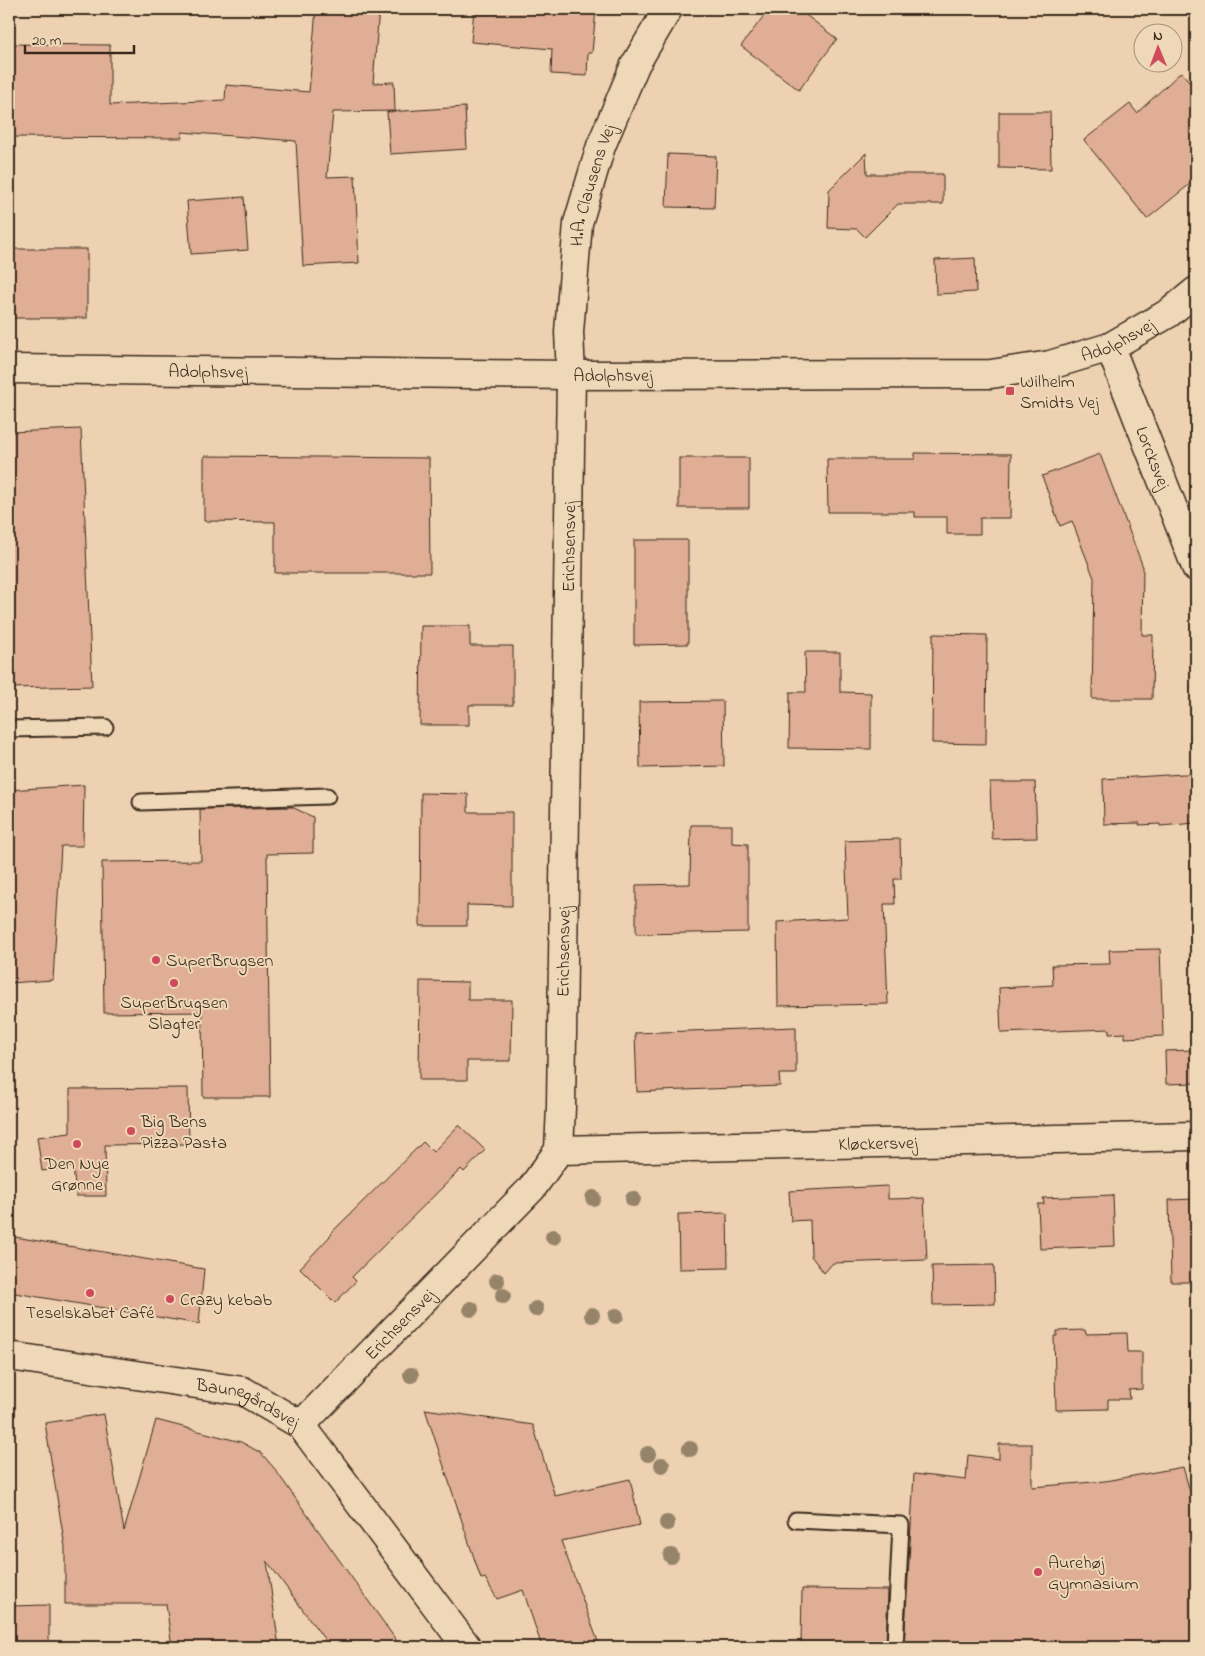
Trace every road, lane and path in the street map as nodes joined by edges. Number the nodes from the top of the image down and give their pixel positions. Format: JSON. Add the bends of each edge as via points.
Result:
{"nodes":[{"id":1,"x":668,"y":9,"type":"edge"},
{"id":2,"x":1196,"y":292,"type":"edge"},
{"id":3,"x":1110,"y":347,"type":"junction"},
{"id":4,"x":9,"y":369,"type":"edge"},
{"id":5,"x":571,"y":375,"type":"junction"},
{"id":6,"x":1196,"y":567,"type":"edge"},
{"id":7,"x":105,"y":727,"type":"dead end"},
{"id":8,"x":9,"y":729,"type":"edge"},
{"id":9,"x":327,"y":796,"type":"dead end"},
{"id":10,"x":141,"y":802,"type":"dead end"},
{"id":11,"x":1196,"y":1136,"type":"edge"},
{"id":12,"x":559,"y":1150,"type":"junction"},
{"id":13,"x":9,"y":1356,"type":"edge"},
{"id":14,"x":301,"y":1425,"type":"junction"},
{"id":15,"x":796,"y":1520,"type":"dead end"},
{"id":16,"x":467,"y":1647,"type":"edge"},
{"id":17,"x":895,"y":1647,"type":"edge"}],
"edges":[{"from":1,"to":5,"type":"street","name":"H.A. Clausens Vej","via":[[635,65],[601,146],[578,223],[569,332]]},
{"from":2,"to":3,"type":"street","name":"Adolphsvej","via":[[1169,313]]},
{"from":3,"to":5,"type":"street","name":"Adolphsvej","via":[[1050,365],[991,374]]},
{"from":3,"to":6,"type":"street","name":"Lorcksvej"},
{"from":4,"to":5,"type":"street","name":"Adolphsvej"},
{"from":5,"to":12,"type":"street","name":"Erichsensvej"},
{"from":7,"to":8,"type":"lane"},
{"from":9,"to":10,"type":"lane"},
{"from":11,"to":12,"type":"street","name":"Kløckersvej"},
{"from":12,"to":14,"type":"street","name":"Erichsensvej","via":[[532,1188]]},
{"from":13,"to":14,"type":"street","name":"Baunegårdsvej","via":[[244,1391]]},
{"from":14,"to":16,"type":"street","name":"Baunegårdsvej"},
{"from":15,"to":17,"type":"lane","via":[[901,1525]]}]}
